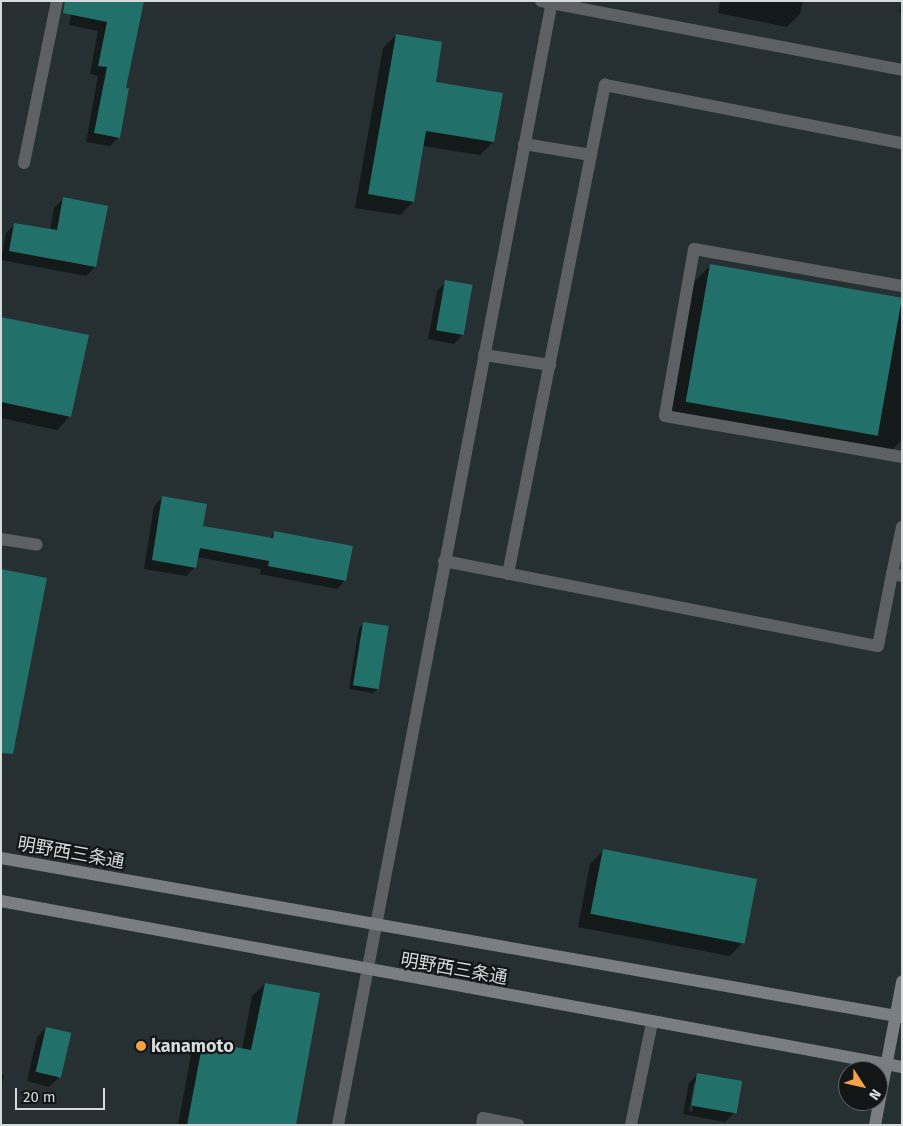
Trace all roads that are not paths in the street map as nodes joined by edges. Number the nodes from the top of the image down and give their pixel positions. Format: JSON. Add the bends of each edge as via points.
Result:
{"nodes":[{"id":1,"x":57,"y":1,"type":"edge"},
{"id":2,"x":548,"y":2,"type":"edge"},
{"id":3,"x":902,"y":70,"type":"edge"},
{"id":4,"x":902,"y":143,"type":"edge"},
{"id":5,"x":524,"y":144,"type":"junction"},
{"id":6,"x":591,"y":155,"type":"junction"},
{"id":7,"x":24,"y":163,"type":"dead end"},
{"id":8,"x":902,"y":286,"type":"edge"},
{"id":9,"x":484,"y":355,"type":"junction"},
{"id":10,"x":550,"y":365,"type":"junction"},
{"id":11,"x":902,"y":457,"type":"edge"},
{"id":12,"x":902,"y":527,"type":"edge"},
{"id":13,"x":1,"y":539,"type":"edge"},
{"id":14,"x":37,"y":545,"type":"dead end"},
{"id":15,"x":444,"y":561,"type":"junction"},
{"id":16,"x":508,"y":574,"type":"junction"},
{"id":17,"x":897,"y":575,"type":"edge"},
{"id":18,"x":1,"y":858,"type":"edge"},
{"id":19,"x":1,"y":901,"type":"edge"},
{"id":20,"x":374,"y":926,"type":"junction"},
{"id":21,"x":366,"y":970,"type":"junction"},
{"id":22,"x":902,"y":982,"type":"edge"},
{"id":23,"x":898,"y":1017,"type":"edge"},
{"id":24,"x":652,"y":1023,"type":"junction"},
{"id":25,"x":869,"y":1061,"type":"edge"},
{"id":26,"x":887,"y":1061,"type":"edge"},
{"id":27,"x":888,"y":1064,"type":"edge"},
{"id":28,"x":902,"y":1067,"type":"edge"},
{"id":29,"x":878,"y":1111,"type":"edge"},
{"id":30,"x":338,"y":1125,"type":"edge"},
{"id":31,"x":482,"y":1125,"type":"edge"},
{"id":32,"x":518,"y":1125,"type":"edge"},
{"id":33,"x":631,"y":1125,"type":"edge"},
{"id":34,"x":875,"y":1125,"type":"edge"}],
"edges":[{"from":1,"to":7,"type":"street"},
{"from":2,"to":3,"type":"street"},
{"from":2,"to":5,"type":"street"},
{"from":4,"to":6,"type":"street","via":[[605,85]]},
{"from":5,"to":6,"type":"street"},
{"from":5,"to":9,"type":"street"},
{"from":6,"to":10,"type":"street"},
{"from":8,"to":11,"type":"street","via":[[694,249],[665,416]]},
{"from":9,"to":10,"type":"street"},
{"from":9,"to":15,"type":"street"},
{"from":10,"to":16,"type":"street"},
{"from":12,"to":17,"type":"street"},
{"from":13,"to":14,"type":"street"},
{"from":15,"to":16,"type":"street"},
{"from":15,"to":20,"type":"street"},
{"from":16,"to":17,"type":"street","via":[[878,646]]},
{"from":18,"to":20,"type":"street","name":"明野西三条通"},
{"from":19,"to":21,"type":"street","name":"明野西三条通"},
{"from":20,"to":21,"type":"street"},
{"from":20,"to":23,"type":"street","name":"明野西三条通"},
{"from":21,"to":24,"type":"street","name":"明野西三条通"},
{"from":21,"to":30,"type":"street"},
{"from":22,"to":23,"type":"street"},
{"from":23,"to":26,"type":"street"},
{"from":24,"to":25,"type":"street","name":"明野西三条通"},
{"from":24,"to":33,"type":"street"},
{"from":27,"to":28,"type":"street","name":"明野西三条通"},
{"from":29,"to":34,"type":"street"},
{"from":31,"to":32,"type":"street","via":[[483,1118]]}]}
